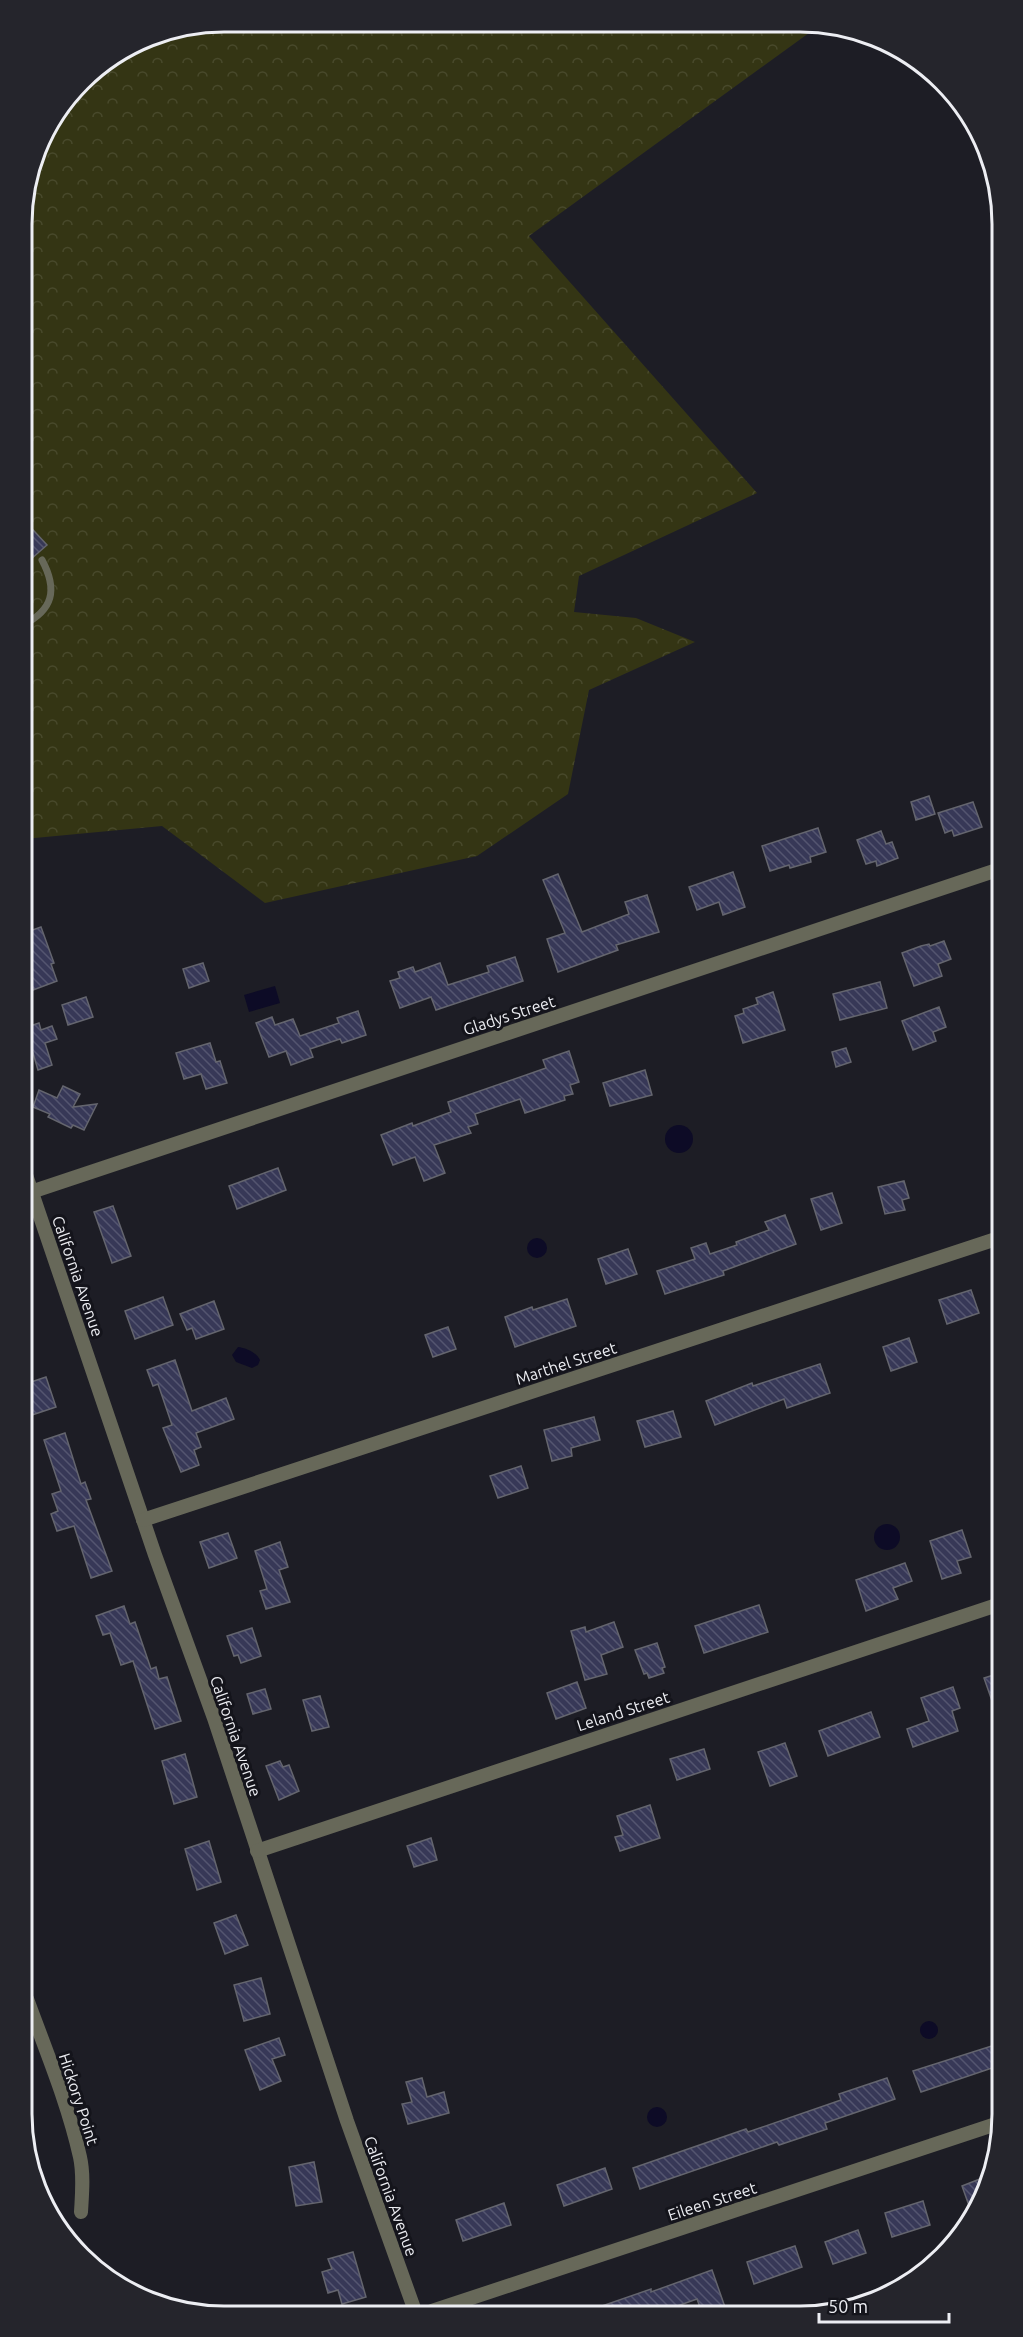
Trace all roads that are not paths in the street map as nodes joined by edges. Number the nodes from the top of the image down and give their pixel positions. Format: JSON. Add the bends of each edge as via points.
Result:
{"nodes":[{"id":1,"x":42,"y":560,"type":"dead end"},
{"id":2,"x":32,"y":619,"type":"edge"},
{"id":3,"x":992,"y":872,"type":"edge"},
{"id":4,"x":32,"y":1192,"type":"edge"},
{"id":5,"x":32,"y":1195,"type":"edge"},
{"id":6,"x":991,"y":1240,"type":"edge"},
{"id":7,"x":143,"y":1520,"type":"junction"},
{"id":8,"x":991,"y":1607,"type":"edge"},
{"id":9,"x":257,"y":1851,"type":"junction"},
{"id":10,"x":32,"y":2013,"type":"edge"},
{"id":11,"x":991,"y":2126,"type":"edge"},
{"id":12,"x":81,"y":2212,"type":"dead end"},
{"id":13,"x":413,"y":2306,"type":"edge"},
{"id":14,"x":447,"y":2306,"type":"edge"}],
"edges":[{"from":1,"to":2,"type":"lane","via":[[51,587],[48,606]]},
{"from":3,"to":4,"type":"street","name":"Gladys Street"},
{"from":5,"to":7,"type":"street","name":"California Avenue"},
{"from":6,"to":7,"type":"street","name":"Marthel Street"},
{"from":7,"to":9,"type":"street","name":"California Avenue"},
{"from":8,"to":9,"type":"street","name":"Leland Street"},
{"from":9,"to":13,"type":"street","name":"California Avenue"},
{"from":10,"to":12,"type":"street","name":"Hickory Point","via":[[80,2157]]},
{"from":11,"to":14,"type":"street","name":"Eileen Street"}]}
